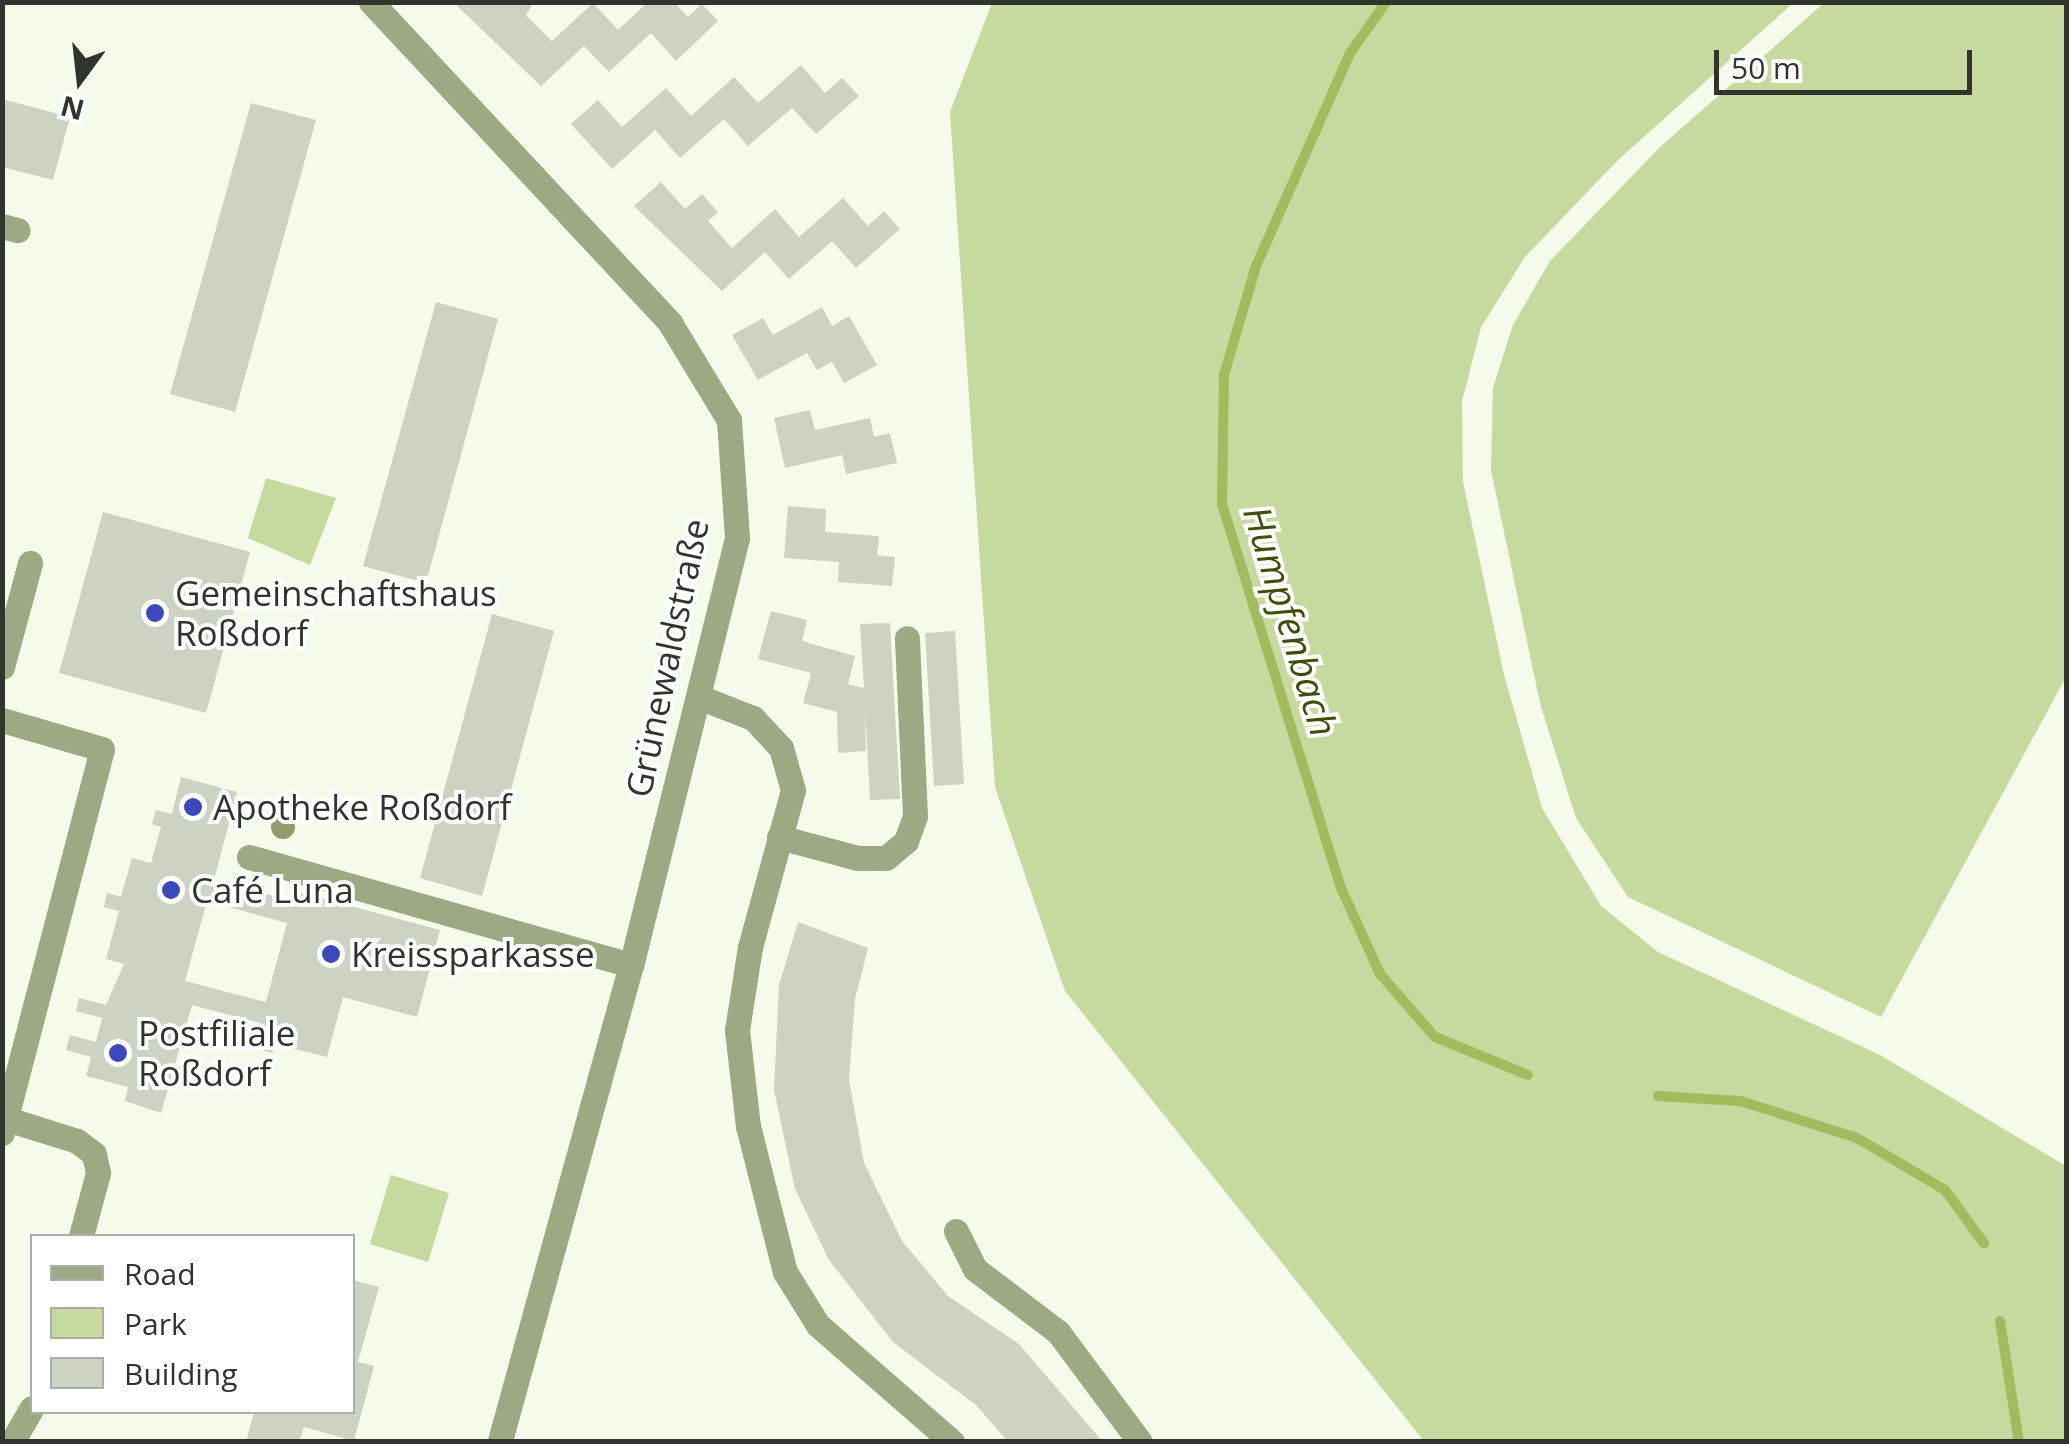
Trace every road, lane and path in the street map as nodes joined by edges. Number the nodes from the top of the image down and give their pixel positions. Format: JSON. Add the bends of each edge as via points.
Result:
{"nodes":[{"id":1,"x":370,"y":2,"type":"edge"},
{"id":2,"x":30,"y":563,"type":"dead end"},
{"id":3,"x":907,"y":638,"type":"dead end"},
{"id":4,"x":2,"y":666,"type":"edge"},
{"id":5,"x":699,"y":697,"type":"junction"},
{"id":6,"x":2,"y":720,"type":"edge"},
{"id":7,"x":779,"y":837,"type":"junction"},
{"id":8,"x":248,"y":857,"type":"dead end"},
{"id":9,"x":631,"y":964,"type":"junction"},
{"id":10,"x":4,"y":1126,"type":"edge"},
{"id":11,"x":956,"y":1231,"type":"dead end"},
{"id":12,"x":82,"y":1234,"type":"edge"},
{"id":13,"x":30,"y":1411,"type":"edge"},
{"id":14,"x":12,"y":1442,"type":"edge"},
{"id":15,"x":500,"y":1442,"type":"edge"},
{"id":16,"x":952,"y":1442,"type":"edge"},
{"id":17,"x":1140,"y":1442,"type":"edge"}],
"edges":[{"from":1,"to":5,"type":"street","name":"Grünewaldstraße","via":[[670,323],[728,420],[736,538]]},
{"from":2,"to":4,"type":"street"},
{"from":3,"to":7,"type":"street","via":[[915,816],[906,841],[886,858],[858,858]]},
{"from":5,"to":7,"type":"street","via":[[753,718],[781,748],[793,790]]},
{"from":5,"to":9,"type":"street","name":"Grünewaldstraße"},
{"from":6,"to":10,"type":"street","via":[[102,749]]},
{"from":7,"to":16,"type":"street","via":[[738,1030],[748,1126],[785,1272],[818,1325]]},
{"from":8,"to":9,"type":"street"},
{"from":9,"to":15,"type":"street","name":"Grünewaldstraße"},
{"from":10,"to":12,"type":"street","via":[[77,1141],[94,1154],[98,1173]]},
{"from":11,"to":17,"type":"street","via":[[975,1269],[1058,1332]]},
{"from":13,"to":14,"type":"street"}]}
